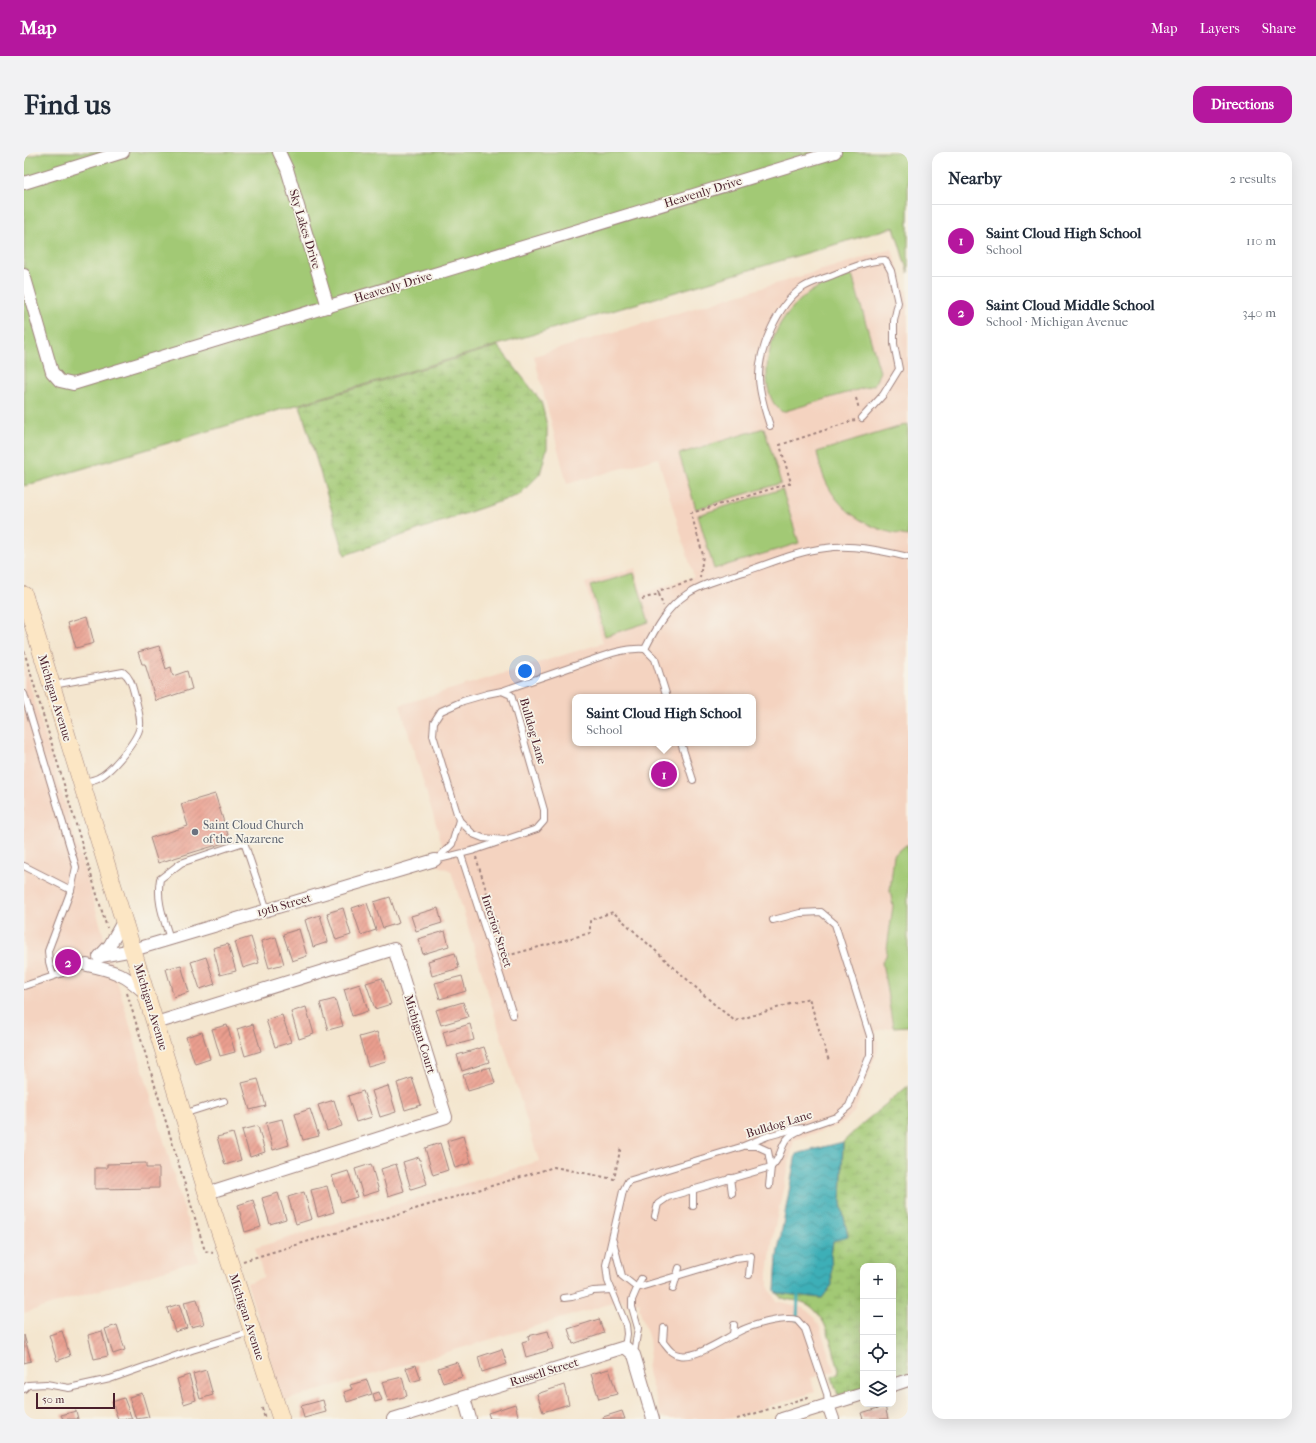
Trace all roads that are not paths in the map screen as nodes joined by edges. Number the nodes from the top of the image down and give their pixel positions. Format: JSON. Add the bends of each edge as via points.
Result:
{"nodes":[{"id":1,"x":123,"y":152,"type":"edge"},
{"id":2,"x":279,"y":152,"type":"edge"},
{"id":3,"x":834,"y":152,"type":"edge"},
{"id":4,"x":24,"y":183,"type":"edge"},
{"id":5,"x":24,"y":275,"type":"edge"},
{"id":6,"x":328,"y":307,"type":"junction"},
{"id":7,"x":862,"y":418,"type":"road end"},
{"id":8,"x":770,"y":426,"type":"dead end"},
{"id":9,"x":908,"y":557,"type":"edge"},
{"id":10,"x":24,"y":595,"type":"edge"},
{"id":11,"x":645,"y":649,"type":"junction"},
{"id":12,"x":52,"y":685,"type":"junction"},
{"id":13,"x":502,"y":691,"type":"junction"},
{"id":14,"x":24,"y":694,"type":"edge"},
{"id":15,"x":666,"y":694,"type":"edge"},
{"id":16,"x":682,"y":746,"type":"edge"},
{"id":17,"x":692,"y":780,"type":"dead end"},
{"id":18,"x":81,"y":782,"type":"junction"},
{"id":19,"x":458,"y":820,"type":"junction"},
{"id":20,"x":505,"y":840,"type":"junction"},
{"id":21,"x":460,"y":855,"type":"junction"},
{"id":22,"x":435,"y":860,"type":"junction"},
{"id":23,"x":24,"y":866,"type":"edge"},
{"id":24,"x":70,"y":890,"type":"junction"},
{"id":25,"x":267,"y":910,"type":"junction"},
{"id":26,"x":124,"y":920,"type":"junction"},
{"id":27,"x":773,"y":920,"type":"dead end"},
{"id":28,"x":170,"y":939,"type":"junction"},
{"id":29,"x":132,"y":950,"type":"junction"},
{"id":30,"x":101,"y":956,"type":"junction"},
{"id":31,"x":87,"y":965,"type":"junction"},
{"id":32,"x":53,"y":976,"type":"junction"},
{"id":33,"x":24,"y":986,"type":"edge"},
{"id":34,"x":147,"y":996,"type":"junction"},
{"id":35,"x":513,"y":1015,"type":"dead end"},
{"id":36,"x":156,"y":1024,"type":"junction"},
{"id":37,"x":224,"y":1101,"type":"dead end"},
{"id":38,"x":183,"y":1114,"type":"junction"},
{"id":39,"x":804,"y":1128,"type":"junction"},
{"id":40,"x":741,"y":1147,"type":"junction"},
{"id":41,"x":771,"y":1167,"type":"junction"},
{"id":42,"x":730,"y":1178,"type":"junction"},
{"id":43,"x":769,"y":1186,"type":"dead end"},
{"id":44,"x":693,"y":1189,"type":"junction"},
{"id":45,"x":207,"y":1193,"type":"junction"},
{"id":46,"x":732,"y":1193,"type":"dead end"},
{"id":47,"x":693,"y":1206,"type":"dead end"},
{"id":48,"x":655,"y":1216,"type":"dead end"},
{"id":49,"x":612,"y":1238,"type":"junction"},
{"id":50,"x":679,"y":1268,"type":"dead end"},
{"id":51,"x":749,"y":1275,"type":"dead end"},
{"id":52,"x":676,"y":1277,"type":"junction"},
{"id":53,"x":641,"y":1279,"type":"dead end"},
{"id":54,"x":637,"y":1288,"type":"junction"},
{"id":55,"x":673,"y":1289,"type":"dead end"},
{"id":56,"x":611,"y":1290,"type":"junction"},
{"id":57,"x":564,"y":1298,"type":"dead end"},
{"id":58,"x":734,"y":1325,"type":"dead end"},
{"id":59,"x":664,"y":1328,"type":"dead end"},
{"id":60,"x":252,"y":1332,"type":"junction"},
{"id":61,"x":733,"y":1335,"type":"junction"},
{"id":62,"x":629,"y":1351,"type":"junction"},
{"id":63,"x":908,"y":1380,"type":"edge"},
{"id":64,"x":896,"y":1384,"type":"edge"},
{"id":65,"x":24,"y":1390,"type":"edge"},
{"id":66,"x":860,"y":1395,"type":"edge"},
{"id":67,"x":464,"y":1398,"type":"junction"},
{"id":68,"x":828,"y":1400,"type":"junction"},
{"id":69,"x":281,"y":1419,"type":"edge"},
{"id":70,"x":393,"y":1419,"type":"edge"},
{"id":71,"x":470,"y":1419,"type":"edge"},
{"id":72,"x":653,"y":1419,"type":"edge"},
{"id":73,"x":782,"y":1419,"type":"edge"},
{"id":74,"x":833,"y":1419,"type":"edge"}],
"edges":[{"from":1,"to":4,"type":"street"},
{"from":2,"to":6,"type":"street","name":"Sky Lakes Drive","via":[[287,169]]},
{"from":3,"to":6,"type":"street","name":"Heavenly Drive"},
{"from":5,"to":6,"type":"street","name":"Heavenly Drive","via":[[52,372],[60,381],[73,384]]},
{"from":7,"to":8,"type":"lane","via":[[883,395],[899,369],[894,344],[894,321],[898,303],[891,271],[885,260],[849,268],[802,288],[777,314],[763,349],[759,378],[764,409]]},
{"from":9,"to":11,"type":"lane","via":[[867,549],[827,547],[708,583],[687,593],[670,609]]},
{"from":10,"to":12,"type":"street","name":"Michigan Avenue"},
{"from":11,"to":13,"type":"lane","via":[[632,648],[601,657]]},
{"from":11,"to":15,"type":"lane","via":[[655,660]]},
{"from":12,"to":18,"type":"street","name":"Michigan Avenue"},
{"from":12,"to":18,"type":"lane","via":[[123,672],[131,682],[140,717],[140,728],[123,756],[110,770],[98,778]]},
{"from":13,"to":19,"type":"lane","name":"Bulldog Lane","via":[[463,701],[441,711],[434,722],[433,735]]},
{"from":13,"to":20,"type":"lane","name":"Bulldog Lane","via":[[511,695],[544,810],[544,821],[537,829]]},
{"from":14,"to":24,"type":"lane","via":[[76,867]]},
{"from":16,"to":17,"type":"lane"},
{"from":18,"to":26,"type":"street","name":"Michigan Avenue"},
{"from":19,"to":20,"type":"lane","name":"Bulldog Lane","via":[[473,834],[483,838]]},
{"from":19,"to":22,"type":"lane","via":[[452,844]]},
{"from":20,"to":21,"type":"lane","name":"Bulldog Lane"},
{"from":21,"to":22,"type":"lane","name":"Bulldog Lane"},
{"from":21,"to":35,"type":"lane","name":"Interior Street"},
{"from":22,"to":25,"type":"street","name":"19th Street"},
{"from":23,"to":24,"type":"lane"},
{"from":24,"to":32,"type":"lane","via":[[48,951]]},
{"from":25,"to":28,"type":"street","name":"19th Street"},
{"from":25,"to":28,"type":"lane","via":[[244,842],[181,863],[160,879],[158,892]]},
{"from":26,"to":29,"type":"street","name":"Michigan Avenue"},
{"from":26,"to":30,"type":"street"},
{"from":27,"to":39,"type":"lane","name":"Bulldog Lane","via":[[800,913],[821,912],[835,924],[870,1036],[870,1055],[850,1106],[836,1118]]},
{"from":28,"to":29,"type":"street","name":"19th Street"},
{"from":29,"to":30,"type":"street","name":"19th Street"},
{"from":29,"to":34,"type":"street","name":"Michigan Avenue"},
{"from":30,"to":31,"type":"street"},
{"from":31,"to":32,"type":"lane"},
{"from":31,"to":34,"type":"street","via":[[112,970],[122,975]]},
{"from":32,"to":33,"type":"lane"},
{"from":34,"to":36,"type":"street","name":"Michigan Avenue"},
{"from":36,"to":38,"type":"street","name":"Michigan Avenue"},
{"from":36,"to":45,"type":"street","name":"Michigan Court","via":[[394,949],[446,1117]]},
{"from":37,"to":38,"type":"lane"},
{"from":38,"to":45,"type":"street","name":"Michigan Avenue"},
{"from":39,"to":40,"type":"lane","name":"Bulldog Lane","via":[[768,1136]]},
{"from":39,"to":41,"type":"lane","via":[[784,1142],[778,1161]]},
{"from":40,"to":41,"type":"lane","via":[[764,1148],[770,1155]]},
{"from":40,"to":49,"type":"lane","name":"Bulldog Lane","via":[[628,1181],[623,1191]]},
{"from":41,"to":42,"type":"lane"},
{"from":41,"to":43,"type":"lane"},
{"from":42,"to":44,"type":"lane"},
{"from":42,"to":46,"type":"lane"},
{"from":44,"to":47,"type":"lane"},
{"from":44,"to":48,"type":"lane","via":[[662,1200]]},
{"from":45,"to":60,"type":"street","name":"Michigan Avenue"},
{"from":49,"to":54,"type":"lane","via":[[622,1276]]},
{"from":49,"to":56,"type":"lane","name":"Bulldog Lane","via":[[606,1265]]},
{"from":50,"to":52,"type":"lane"},
{"from":51,"to":52,"type":"lane","via":[[750,1256]]},
{"from":52,"to":54,"type":"lane"},
{"from":52,"to":55,"type":"lane"},
{"from":53,"to":54,"type":"lane"},
{"from":54,"to":62,"type":"lane","via":[[632,1307],[638,1328]]},
{"from":56,"to":57,"type":"lane","via":[[593,1291]]},
{"from":56,"to":62,"type":"lane","name":"Bulldog Lane","via":[[626,1325]]},
{"from":58,"to":61,"type":"lane"},
{"from":59,"to":61,"type":"lane","via":[[663,1342],[670,1351],[679,1355],[710,1347]]},
{"from":60,"to":65,"type":"lane","via":[[110,1379],[69,1388],[46,1384],[28,1385]]},
{"from":60,"to":69,"type":"street","name":"Michigan Avenue"},
{"from":61,"to":68,"type":"lane","via":[[740,1330],[784,1318],[797,1320],[806,1329]]},
{"from":62,"to":67,"type":"street","name":"Russell Street"},
{"from":62,"to":72,"type":"street"},
{"from":63,"to":64,"type":"street"},
{"from":66,"to":68,"type":"street"},
{"from":67,"to":70,"type":"street","name":"Russell Street"},
{"from":67,"to":71,"type":"street"},
{"from":68,"to":73,"type":"street"},
{"from":68,"to":74,"type":"street"}]}
